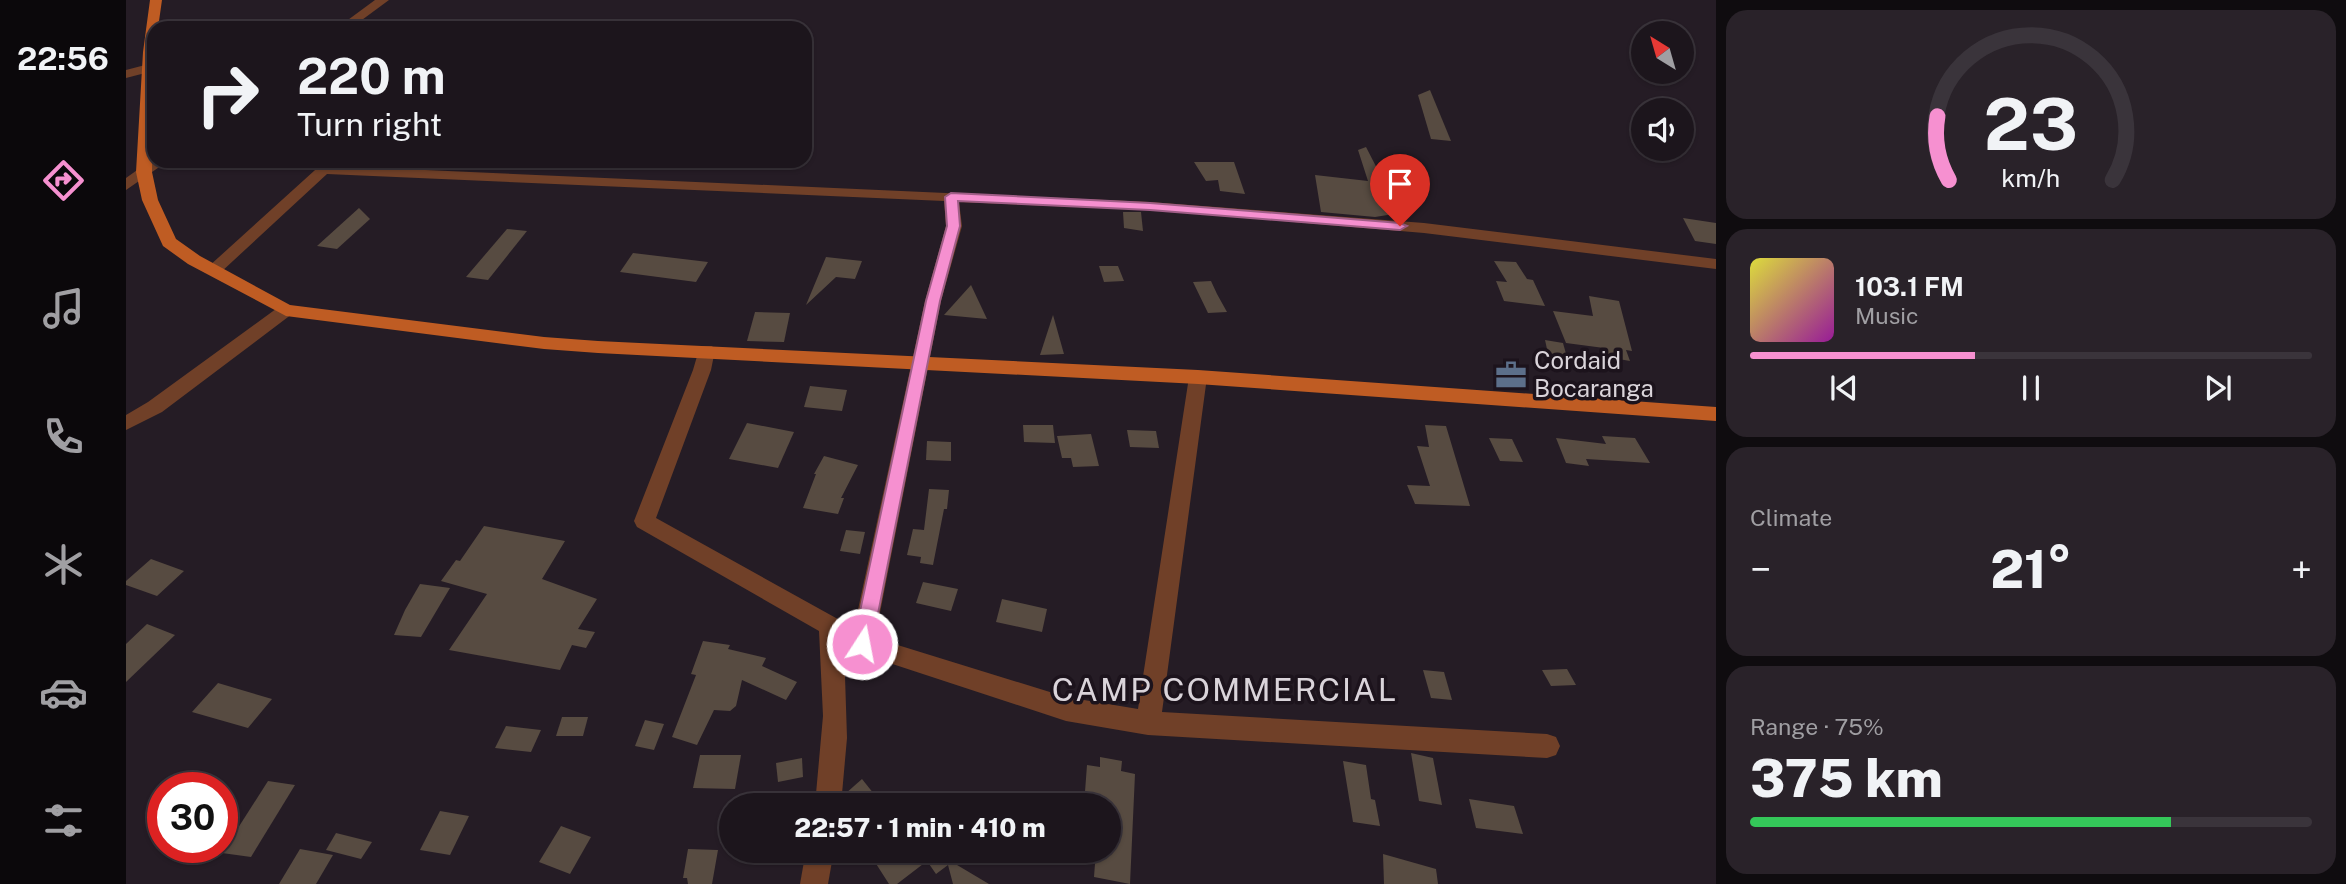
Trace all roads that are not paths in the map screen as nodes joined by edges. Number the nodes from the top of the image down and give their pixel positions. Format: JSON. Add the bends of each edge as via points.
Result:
{"nodes":[{"id":1,"x":156,"y":0,"type":"edge"},
{"id":2,"x":383,"y":0,"type":"edge"},
{"id":3,"x":154,"y":21,"type":"edge"},
{"id":4,"x":353,"y":21,"type":"edge"},
{"id":5,"x":147,"y":69,"type":"edge"},
{"id":6,"x":126,"y":74,"type":"edge"},
{"id":7,"x":150,"y":168,"type":"edge"},
{"id":8,"x":152,"y":168,"type":"edge"},
{"id":9,"x":325,"y":168,"type":"edge"},
{"id":10,"x":386,"y":168,"type":"edge"},
{"id":11,"x":126,"y":184,"type":"edge"},
{"id":12,"x":951,"y":197,"type":"junction"},
{"id":13,"x":1716,"y":264,"type":"edge"},
{"id":14,"x":214,"y":270,"type":"junction"},
{"id":15,"x":286,"y":310,"type":"junction"},
{"id":16,"x":706,"y":351,"type":"junction"},
{"id":17,"x":921,"y":361,"type":"junction"},
{"id":18,"x":1198,"y":377,"type":"junction"},
{"id":19,"x":1716,"y":414,"type":"edge"},
{"id":20,"x":126,"y":424,"type":"edge"},
{"id":21,"x":831,"y":626,"type":"junction"},
{"id":22,"x":862,"y":644,"type":"junction"},
{"id":23,"x":1148,"y":723,"type":"junction"},
{"id":24,"x":1547,"y":746,"type":"dead end"},
{"id":25,"x":830,"y":793,"type":"edge"},
{"id":26,"x":818,"y":863,"type":"edge"},
{"id":27,"x":814,"y":884,"type":"edge"}],
"edges":[{"from":1,"to":3,"type":"main road"},
{"from":2,"to":4,"type":"street"},
{"from":5,"to":6,"type":"street"},
{"from":7,"to":11,"type":"street"},
{"from":8,"to":14,"type":"main road","via":[[150,200],[169,242]]},
{"from":9,"to":14,"type":"street"},
{"from":10,"to":12,"type":"street"},
{"from":12,"to":13,"type":"street","via":[[1357,222]]},
{"from":12,"to":17,"type":"street","via":[[954,226]]},
{"from":14,"to":15,"type":"main road"},
{"from":15,"to":16,"type":"main road","via":[[544,343]]},
{"from":15,"to":20,"type":"street"},
{"from":16,"to":17,"type":"main road"},
{"from":16,"to":21,"type":"street","via":[[644,521]]},
{"from":17,"to":18,"type":"main road"},
{"from":17,"to":22,"type":"street"},
{"from":18,"to":19,"type":"main road"},
{"from":18,"to":23,"type":"street"},
{"from":21,"to":22,"type":"street"},
{"from":21,"to":25,"type":"street","via":[[837,689]]},
{"from":22,"to":23,"type":"street","via":[[1066,709]]},
{"from":23,"to":24,"type":"street"},
{"from":26,"to":27,"type":"street"}]}
